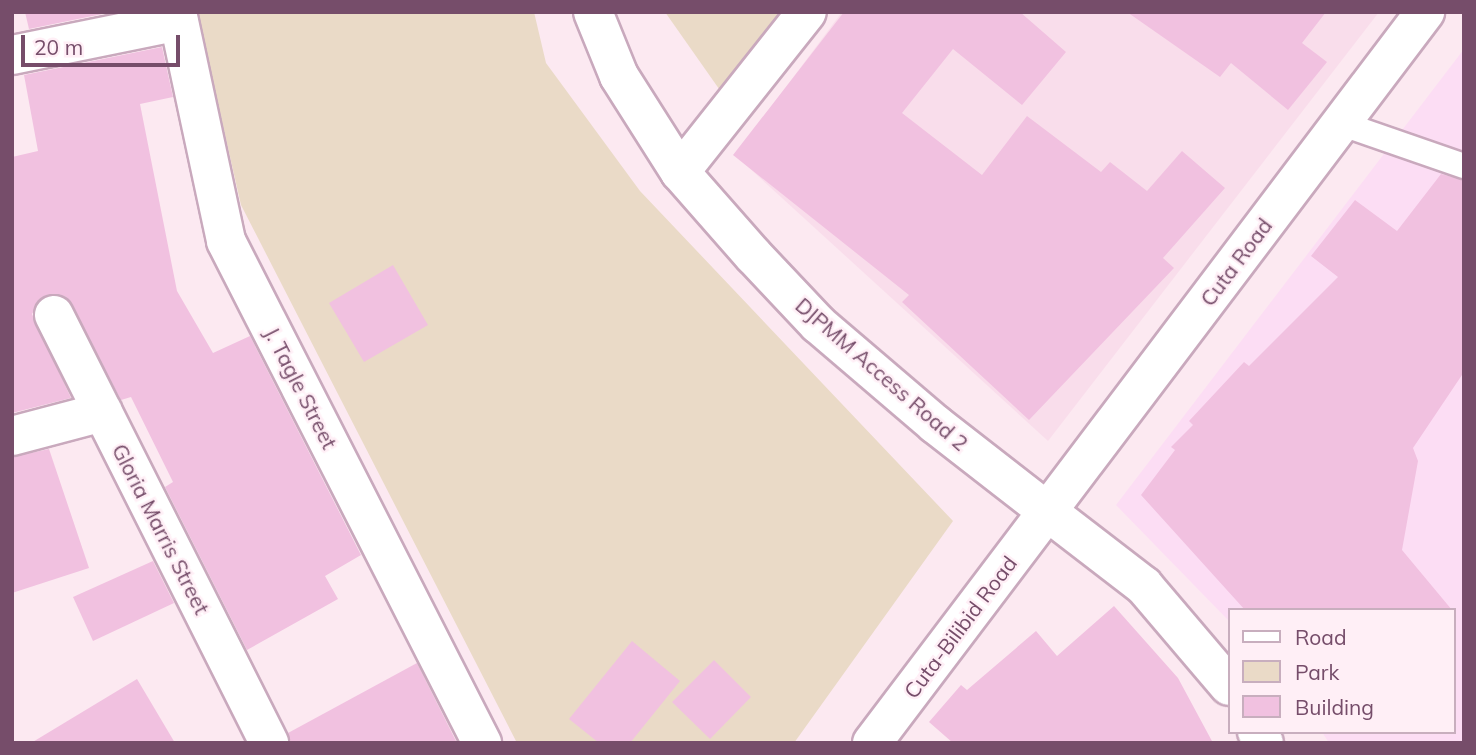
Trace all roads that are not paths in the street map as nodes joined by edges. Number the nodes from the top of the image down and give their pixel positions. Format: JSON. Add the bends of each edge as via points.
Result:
{"nodes":[{"id":1,"x":593,"y":12,"type":"edge"},
{"id":2,"x":807,"y":12,"type":"edge"},
{"id":3,"x":1425,"y":12,"type":"edge"},
{"id":4,"x":178,"y":17,"type":"edge"},
{"id":5,"x":12,"y":55,"type":"edge"},
{"id":6,"x":1340,"y":123,"type":"junction"},
{"id":7,"x":1464,"y":166,"type":"edge"},
{"id":8,"x":680,"y":172,"type":"junction"},
{"id":9,"x":54,"y":315,"type":"dead end"},
{"id":10,"x":103,"y":412,"type":"junction"},
{"id":11,"x":12,"y":436,"type":"edge"},
{"id":12,"x":1048,"y":512,"type":"junction"},
{"id":13,"x":1228,"y":685,"type":"edge"},
{"id":14,"x":269,"y":743,"type":"edge"},
{"id":15,"x":482,"y":743,"type":"edge"},
{"id":16,"x":872,"y":743,"type":"edge"}],
"edges":[{"from":1,"to":8,"type":"street","name":"DJPMM Access Road 2","via":[[619,76]]},
{"from":2,"to":8,"type":"street"},
{"from":3,"to":6,"type":"street","name":"Cuta Road"},
{"from":4,"to":5,"type":"street"},
{"from":4,"to":15,"type":"street","name":"J. Tagle Street","via":[[226,241]]},
{"from":6,"to":7,"type":"lane"},
{"from":6,"to":12,"type":"street","name":"Cuta Road"},
{"from":8,"to":12,"type":"street","name":"DJPMM Access Road 2","via":[[818,324]]},
{"from":9,"to":10,"type":"street","name":"Gloria Marris Street"},
{"from":10,"to":11,"type":"street"},
{"from":10,"to":14,"type":"street","name":"Gloria Marris Street"},
{"from":12,"to":13,"type":"street","name":"DJPMM Access Road 2","via":[[1144,586]]},
{"from":12,"to":16,"type":"street","name":"Cuta-Bilibid Road"}]}
